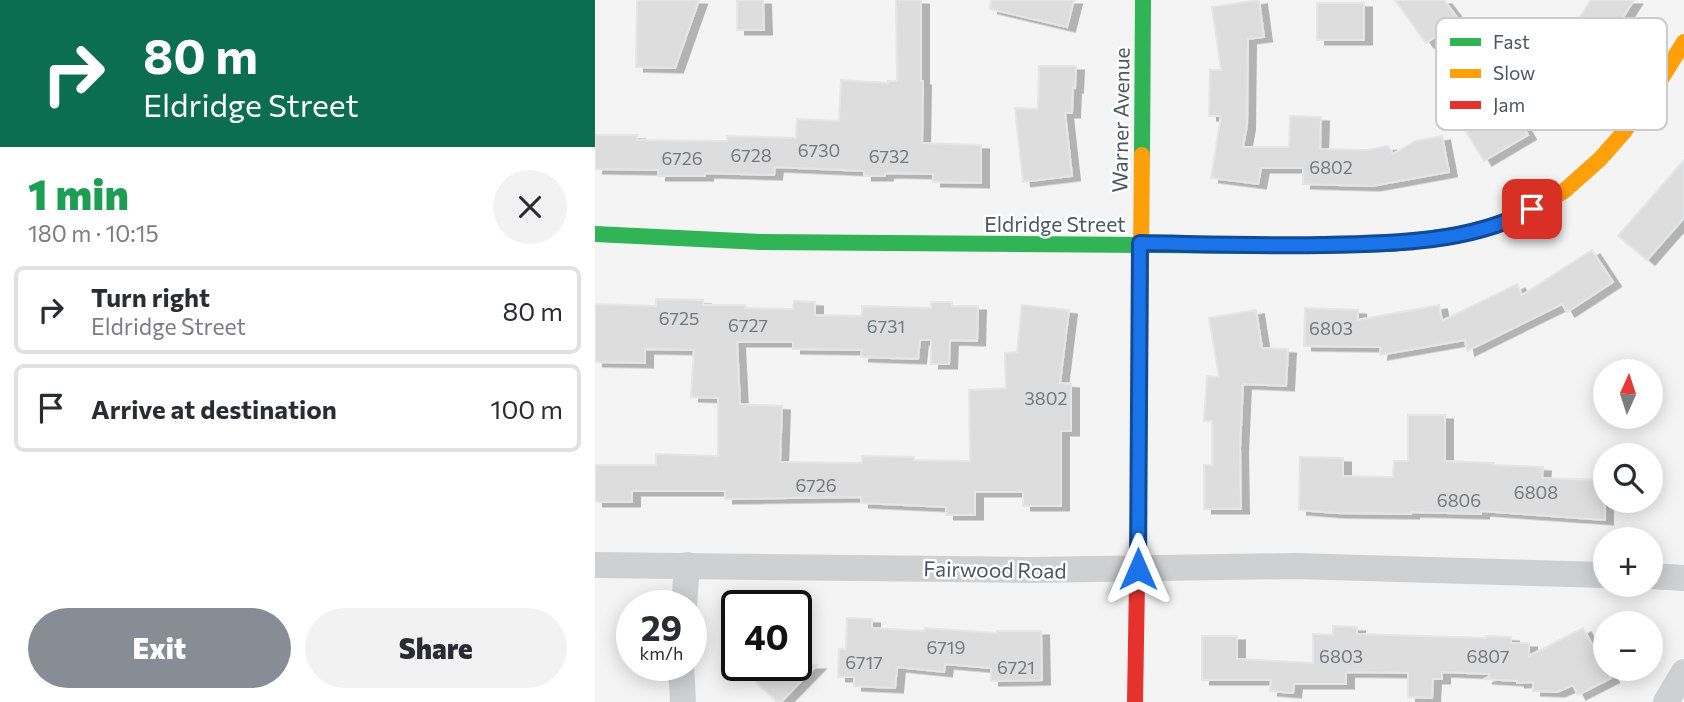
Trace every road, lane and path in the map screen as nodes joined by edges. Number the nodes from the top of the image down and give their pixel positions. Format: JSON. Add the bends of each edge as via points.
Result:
{"nodes":[{"id":1,"x":1143,"y":0,"type":"edge"},
{"id":2,"x":1684,"y":43,"type":"edge"},
{"id":3,"x":1667,"y":69,"type":"edge"},
{"id":4,"x":1625,"y":130,"type":"edge"},
{"id":5,"x":595,"y":234,"type":"edge"},
{"id":6,"x":1140,"y":243,"type":"junction"},
{"id":7,"x":595,"y":565,"type":"edge"},
{"id":8,"x":687,"y":565,"type":"junction"},
{"id":9,"x":1138,"y":569,"type":"junction"},
{"id":10,"x":1593,"y":575,"type":"edge"},
{"id":11,"x":1663,"y":577,"type":"edge"},
{"id":12,"x":1684,"y":578,"type":"edge"},
{"id":13,"x":685,"y":590,"type":"edge"},
{"id":14,"x":1684,"y":672,"type":"edge"},
{"id":15,"x":682,"y":681,"type":"edge"},
{"id":16,"x":683,"y":702,"type":"edge"},
{"id":17,"x":1135,"y":702,"type":"edge"},
{"id":18,"x":1666,"y":702,"type":"edge"}],
"edges":[{"from":1,"to":6,"type":"street","name":"Warner Avenue"},
{"from":2,"to":3,"type":"street","name":"Eldridge Street"},
{"from":4,"to":6,"type":"street","name":"Eldridge Street","via":[[1565,191],[1516,219],[1461,234],[1392,244]]},
{"from":5,"to":6,"type":"street","name":"Eldridge Street","via":[[761,242]]},
{"from":6,"to":9,"type":"street","name":"Warner Avenue"},
{"from":7,"to":8,"type":"street","name":"Fairwood Road"},
{"from":8,"to":9,"type":"street","name":"Fairwood Road"},
{"from":8,"to":13,"type":"street"},
{"from":9,"to":10,"type":"street","name":"Fairwood Road","via":[[1296,566]]},
{"from":9,"to":17,"type":"street","name":"Warner Avenue"},
{"from":11,"to":12,"type":"street"},
{"from":14,"to":18,"type":"street"},
{"from":15,"to":16,"type":"street"}]}
